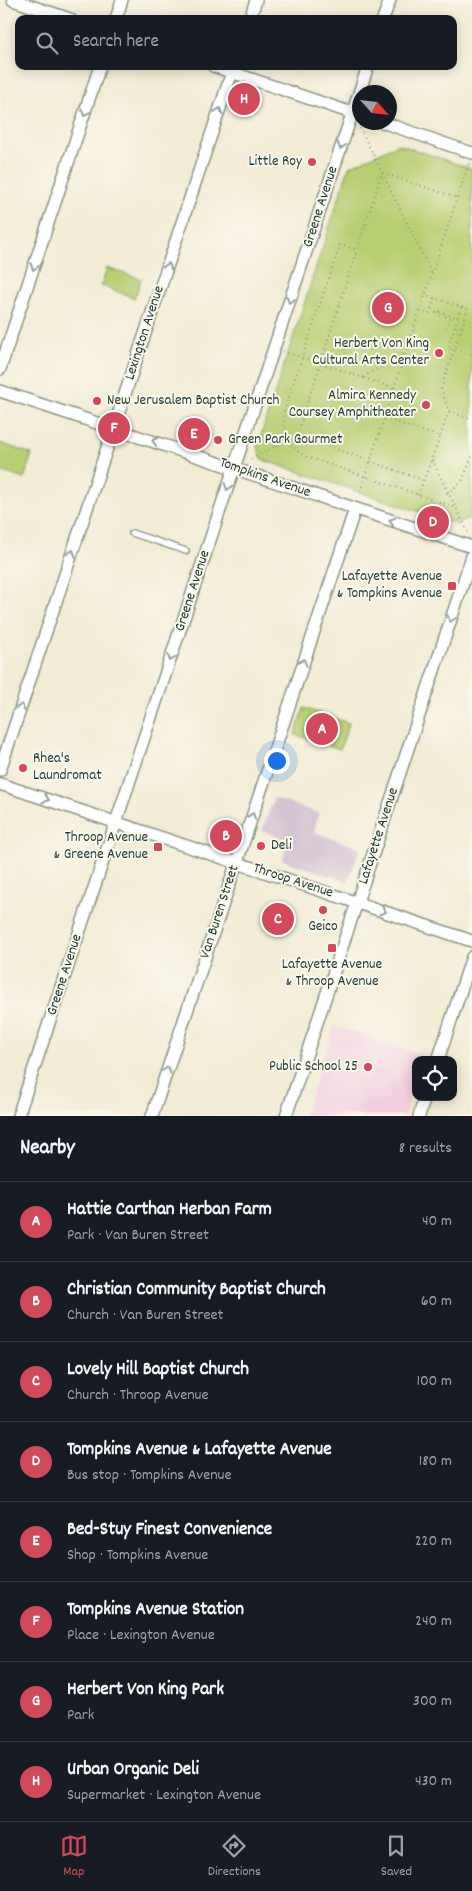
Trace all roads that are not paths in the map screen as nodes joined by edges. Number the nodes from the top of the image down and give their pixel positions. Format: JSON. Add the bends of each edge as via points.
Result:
{"nodes":[{"id":1,"x":13,"y":0,"type":"edge"},
{"id":2,"x":122,"y":0,"type":"edge"},
{"id":3,"x":256,"y":0,"type":"edge"},
{"id":4,"x":390,"y":0,"type":"edge"},
{"id":5,"x":58,"y":15,"type":"edge"},
{"id":6,"x":117,"y":15,"type":"edge"},
{"id":7,"x":251,"y":15,"type":"edge"},
{"id":8,"x":384,"y":15,"type":"edge"},
{"id":9,"x":99,"y":70,"type":"edge"},
{"id":10,"x":233,"y":70,"type":"edge"},
{"id":11,"x":236,"y":70,"type":"edge"},
{"id":12,"x":367,"y":70,"type":"edge"},
{"id":13,"x":363,"y":85,"type":"edge"},
{"id":14,"x":352,"y":113,"type":"edge"},
{"id":15,"x":352,"y":125,"type":"edge"},
{"id":16,"x":397,"y":128,"type":"edge"},
{"id":17,"x":471,"y":158,"type":"edge"},
{"id":18,"x":0,"y":369,"type":"edge"},
{"id":19,"x":0,"y":391,"type":"edge"},
{"id":20,"x":114,"y":428,"type":"junction"},
{"id":21,"x":234,"y":468,"type":"junction"},
{"id":22,"x":355,"y":508,"type":"junction"},
{"id":23,"x":132,"y":533,"type":"dead end"},
{"id":24,"x":472,"y":547,"type":"edge"},
{"id":25,"x":186,"y":551,"type":"dead end"},
{"id":26,"x":472,"y":556,"type":"edge"},
{"id":27,"x":0,"y":770,"type":"edge"},
{"id":28,"x":0,"y":784,"type":"edge"},
{"id":29,"x":116,"y":822,"type":"junction"},
{"id":30,"x":236,"y":862,"type":"junction"},
{"id":31,"x":357,"y":903,"type":"junction"},
{"id":32,"x":472,"y":941,"type":"edge"},
{"id":33,"x":472,"y":957,"type":"edge"},
{"id":34,"x":439,"y":1056,"type":"edge"},
{"id":35,"x":424,"y":1101,"type":"edge"},
{"id":36,"x":18,"y":1116,"type":"edge"},
{"id":37,"x":152,"y":1116,"type":"edge"},
{"id":38,"x":286,"y":1116,"type":"edge"},
{"id":39,"x":419,"y":1116,"type":"edge"}],
"edges":[{"from":1,"to":5,"type":"street"},
{"from":2,"to":6,"type":"street"},
{"from":3,"to":7,"type":"street"},
{"from":4,"to":8,"type":"street"},
{"from":9,"to":18,"type":"street","one_way":true},
{"from":20,"to":10,"type":"street","name":"Lexington Avenue","one_way":true},
{"from":11,"to":14,"type":"street"},
{"from":12,"to":13,"type":"street","name":"Greene Avenue"},
{"from":15,"to":21,"type":"street","name":"Greene Avenue","one_way":true},
{"from":16,"to":17,"type":"street"},
{"from":19,"to":20,"type":"street","name":"Tompkins Avenue"},
{"from":21,"to":20,"type":"street","name":"Tompkins Avenue","one_way":true},
{"from":27,"to":20,"type":"street","name":"Lexington Avenue","one_way":true},
{"from":21,"to":22,"type":"street","name":"Tompkins Avenue"},
{"from":21,"to":29,"type":"street","name":"Greene Avenue","one_way":true},
{"from":24,"to":22,"type":"street","name":"Tompkins Avenue","one_way":true},
{"from":30,"to":22,"type":"street","name":"Van Buren Street","one_way":true},
{"from":23,"to":25,"type":"lane"},
{"from":26,"to":31,"type":"street","name":"Lafayette Avenue","one_way":true},
{"from":28,"to":29,"type":"street","name":"Throop Avenue","one_way":true},
{"from":29,"to":30,"type":"street","name":"Throop Avenue"},
{"from":29,"to":36,"type":"street","name":"Greene Avenue"},
{"from":30,"to":31,"type":"street","name":"Throop Avenue"},
{"from":37,"to":30,"type":"street","name":"Van Buren Street","one_way":true},
{"from":31,"to":32,"type":"street","name":"Throop Avenue","one_way":true},
{"from":31,"to":38,"type":"street","name":"Lafayette Avenue"},
{"from":33,"to":34,"type":"street"},
{"from":35,"to":39,"type":"street"}]}
